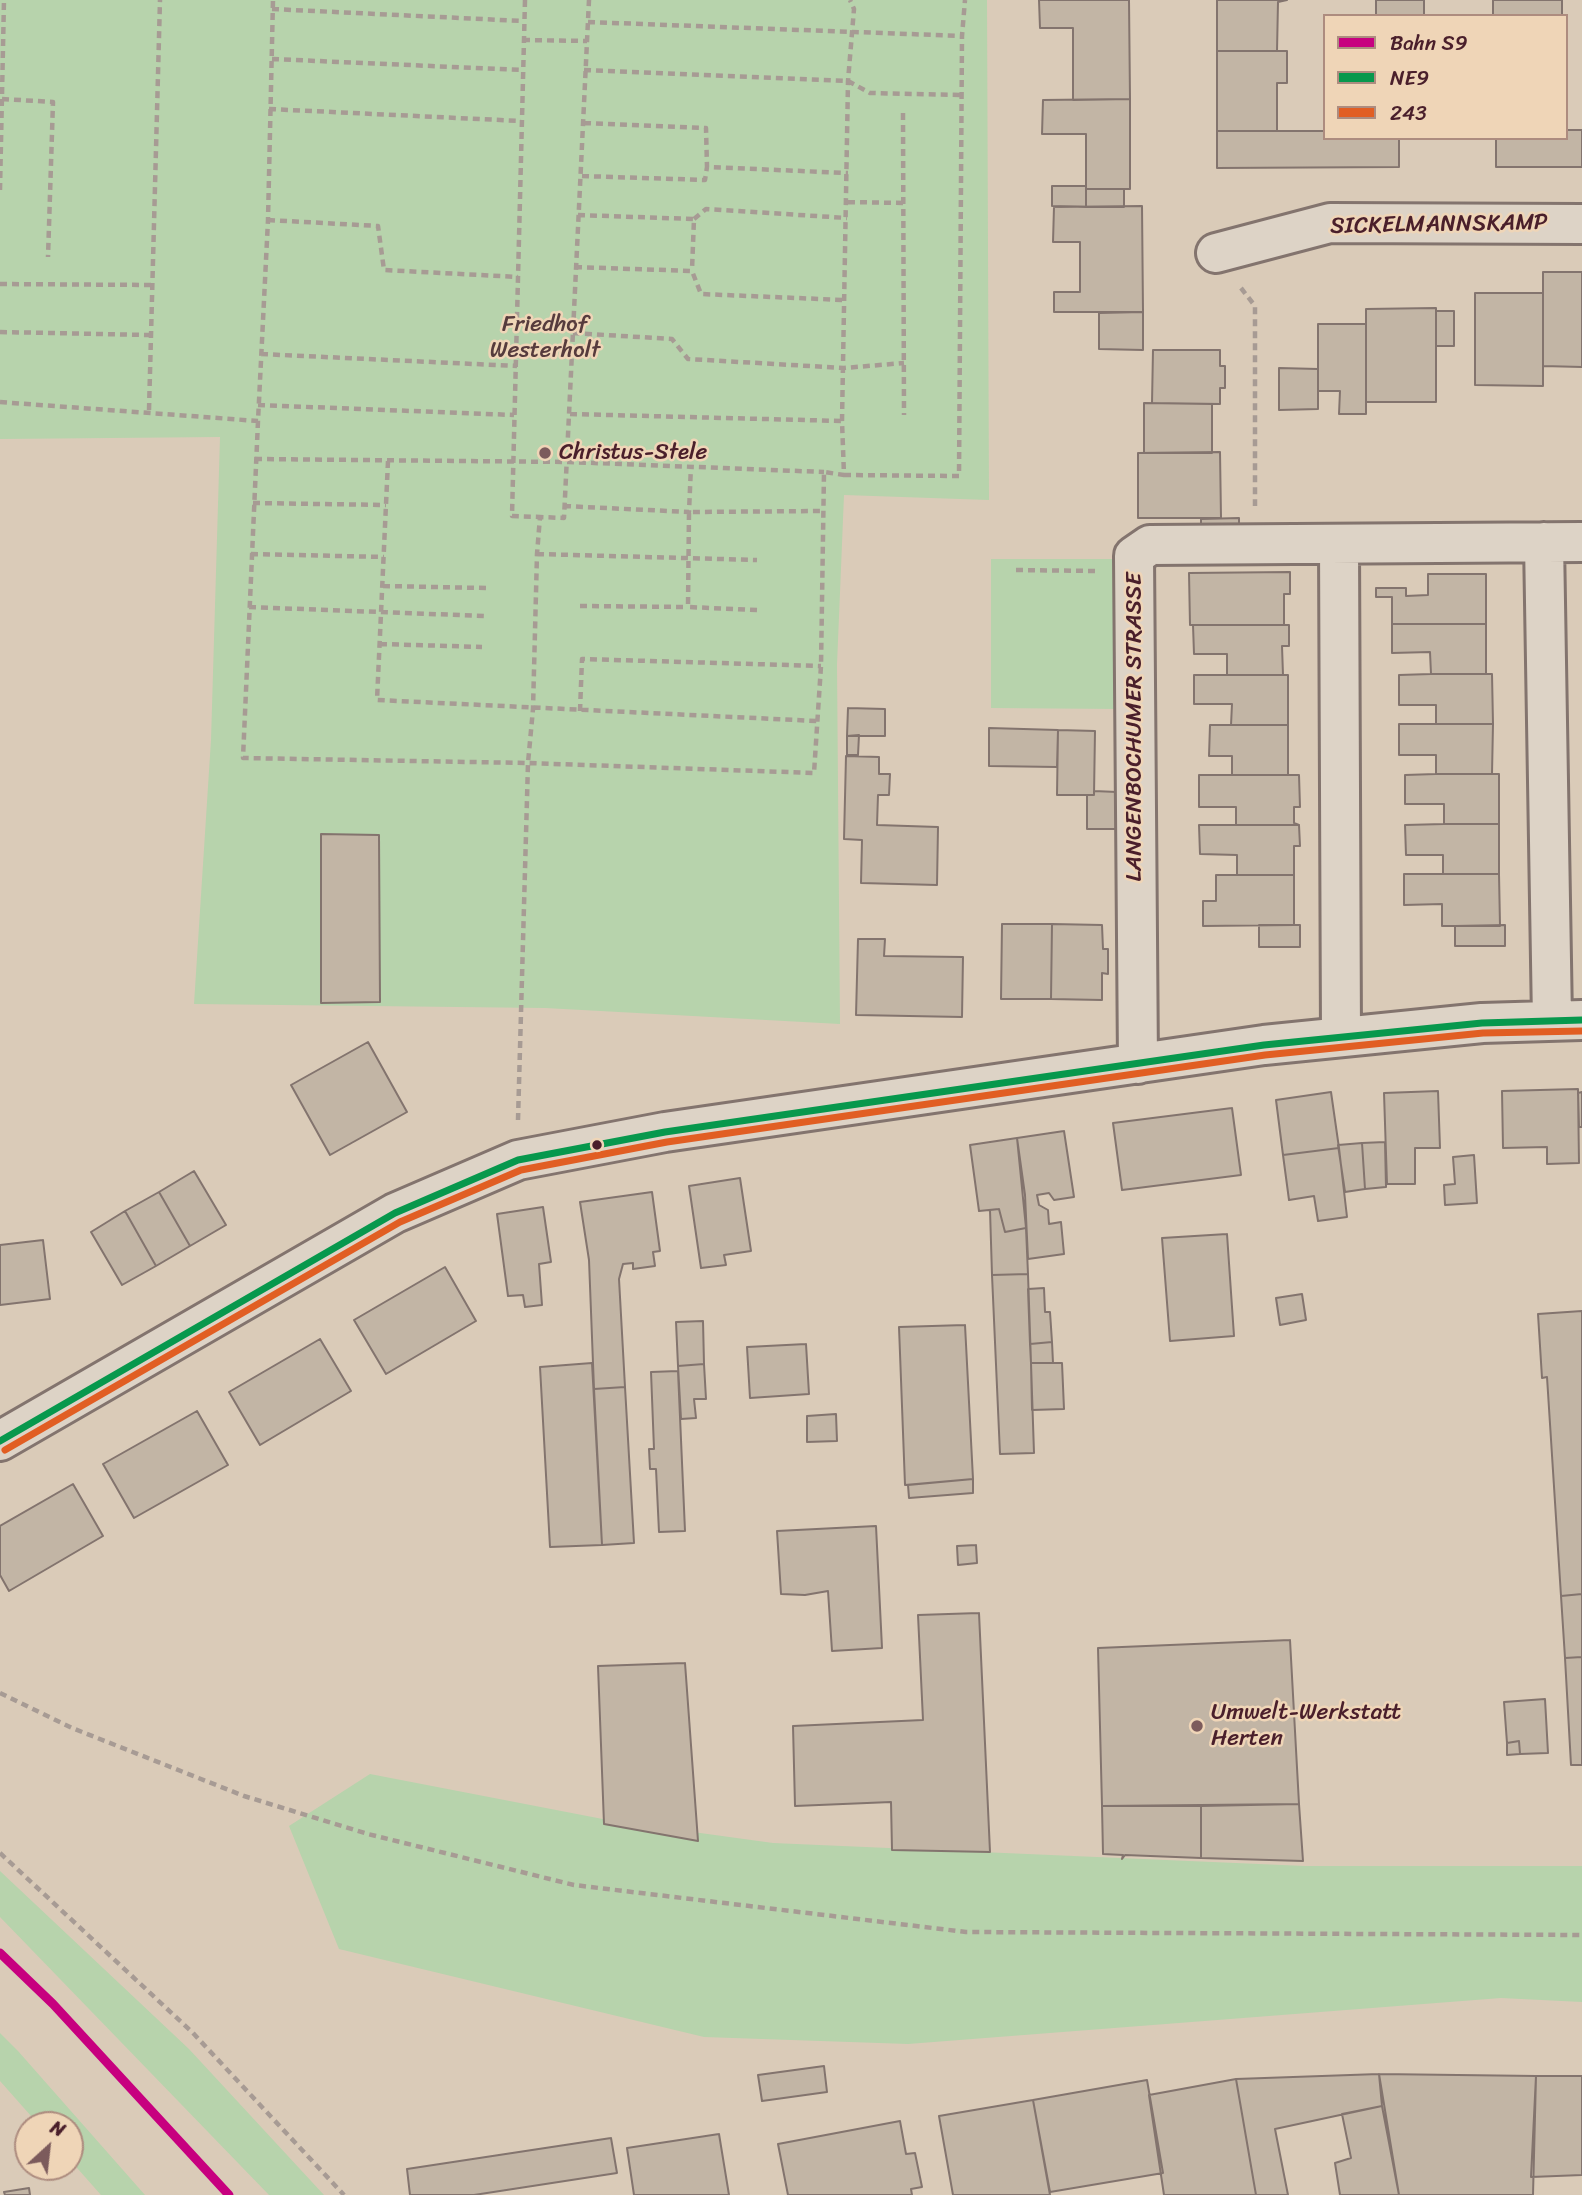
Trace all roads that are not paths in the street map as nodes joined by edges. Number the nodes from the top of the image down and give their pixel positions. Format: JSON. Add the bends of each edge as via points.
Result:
{"nodes":[{"id":1,"x":1582,"y":224,"type":"edge"},
{"id":2,"x":1216,"y":253,"type":"road end"},
{"id":3,"x":1544,"y":542,"type":"junction"},
{"id":4,"x":1582,"y":542,"type":"edge"},
{"id":5,"x":1339,"y":544,"type":"junction"},
{"id":6,"x":1567,"y":1020,"type":"edge"},
{"id":7,"x":1341,"y":1035,"type":"junction"},
{"id":8,"x":1138,"y":1064,"type":"junction"},
{"id":9,"x":0,"y":1441,"type":"edge"}],
"edges":[{"from":1,"to":2,"type":"street","name":"SICKELMANNSKAMP","via":[[1330,223]]},
{"from":3,"to":4,"type":"street","name":"LANGENBOCHUMER STRASSE"},
{"from":3,"to":5,"type":"street","name":"LANGENBOCHUMER STRASSE"},
{"from":3,"to":6,"type":"street"},
{"from":5,"to":7,"type":"street"},
{"from":5,"to":8,"type":"street","name":"LANGENBOCHUMER STRASSE","via":[[1150,545],[1134,556]]},
{"from":6,"to":7,"type":"street"},
{"from":7,"to":8,"type":"street"},
{"from":8,"to":9,"type":"street","via":[[664,1132],[518,1160],[395,1213]]}]}
